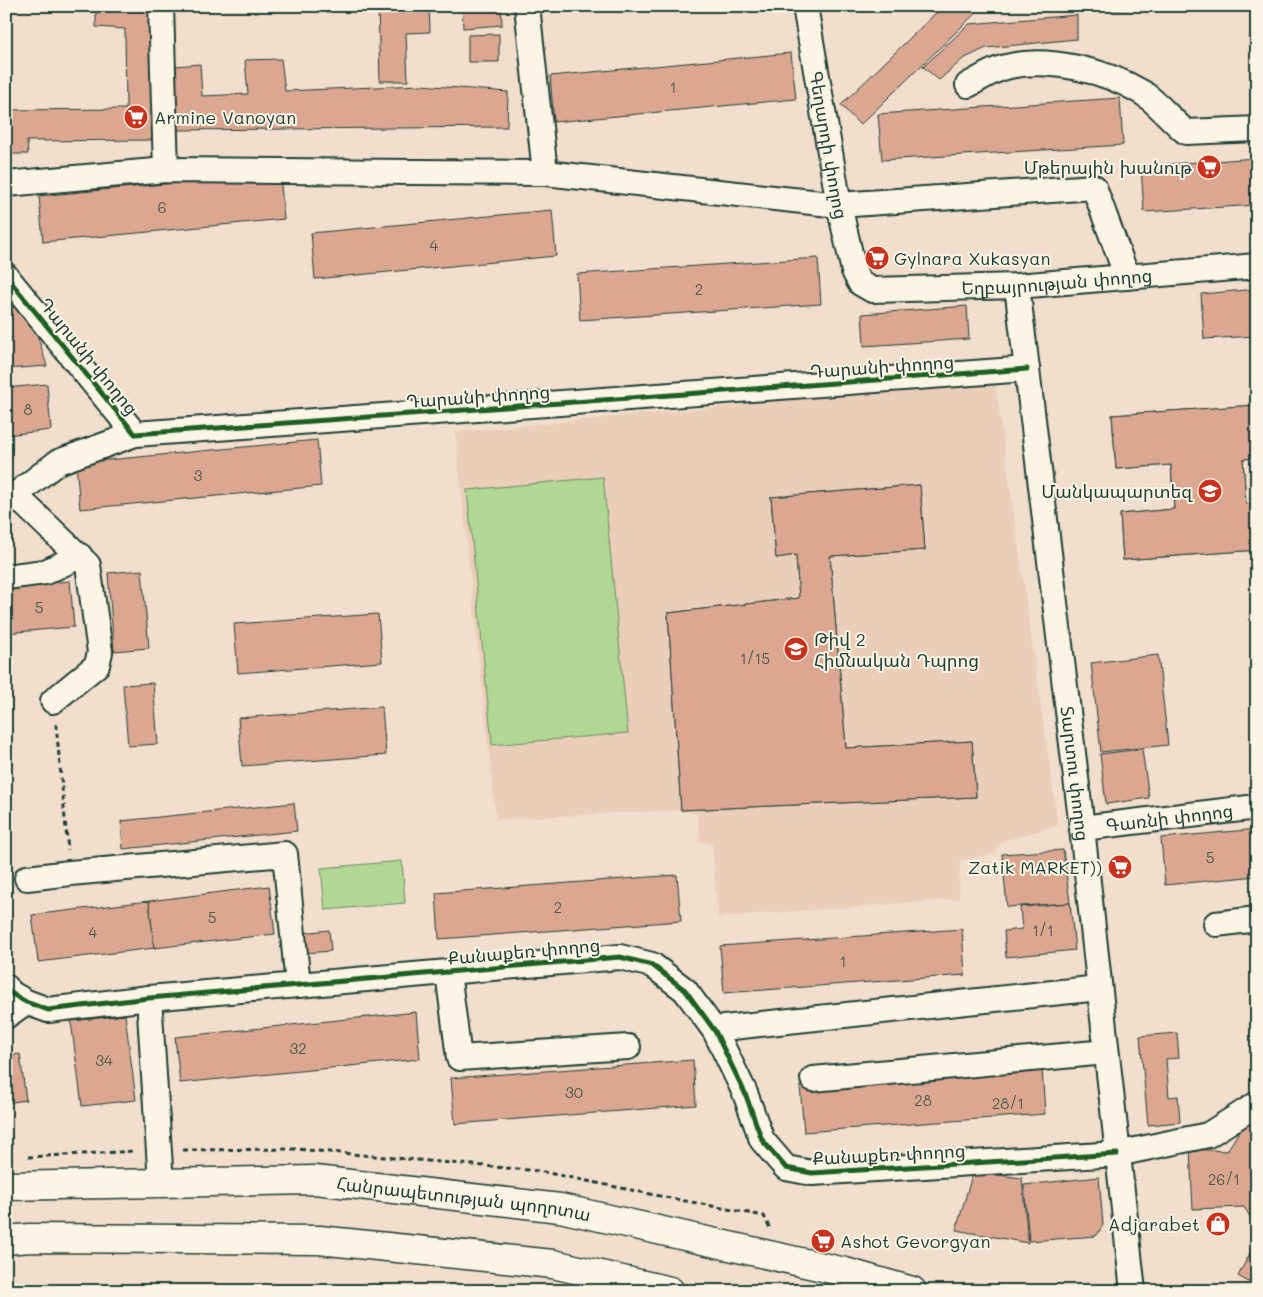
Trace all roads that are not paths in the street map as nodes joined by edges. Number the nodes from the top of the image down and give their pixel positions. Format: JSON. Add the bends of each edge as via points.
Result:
{"nodes":[{"id":1,"x":162,"y":6,"type":"edge"},
{"id":2,"x":527,"y":6,"type":"edge"},
{"id":3,"x":805,"y":6,"type":"edge"},
{"id":4,"x":968,"y":85,"type":"dead end"},
{"id":5,"x":1257,"y":129,"type":"edge"},
{"id":6,"x":166,"y":170,"type":"junction"},
{"id":7,"x":545,"y":173,"type":"junction"},
{"id":8,"x":6,"y":184,"type":"edge"},
{"id":9,"x":839,"y":205,"type":"junction"},
{"id":10,"x":1257,"y":266,"type":"edge"},
{"id":11,"x":6,"y":276,"type":"edge"},
{"id":12,"x":1127,"y":277,"type":"junction"},
{"id":13,"x":860,"y":283,"type":"joint"},
{"id":14,"x":1017,"y":286,"type":"junction"},
{"id":15,"x":14,"y":296,"type":"edge"},
{"id":16,"x":1027,"y":369,"type":"junction"},
{"id":17,"x":135,"y":434,"type":"junction"},
{"id":18,"x":10,"y":496,"type":"edge"},
{"id":19,"x":80,"y":556,"type":"junction"},
{"id":20,"x":6,"y":577,"type":"edge"},
{"id":21,"x":53,"y":701,"type":"road end"},
{"id":22,"x":1257,"y":807,"type":"edge"},
{"id":23,"x":1082,"y":828,"type":"junction"},
{"id":24,"x":27,"y":878,"type":"dead end"},
{"id":25,"x":1257,"y":919,"type":"edge"},
{"id":26,"x":1216,"y":924,"type":"dead end"},
{"id":27,"x":448,"y":972,"type":"junction"},
{"id":28,"x":298,"y":985,"type":"junction"},
{"id":29,"x":6,"y":987,"type":"edge"},
{"id":30,"x":1099,"y":988,"type":"junction"},
{"id":31,"x":149,"y":998,"type":"junction"},
{"id":32,"x":26,"y":1002,"type":"junction"},
{"id":33,"x":6,"y":1016,"type":"edge"},
{"id":34,"x":714,"y":1029,"type":"junction"},
{"id":35,"x":628,"y":1047,"type":"dead end"},
{"id":36,"x":1106,"y":1052,"type":"junction"},
{"id":37,"x":813,"y":1079,"type":"dead end"},
{"id":38,"x":1257,"y":1104,"type":"edge"},
{"id":39,"x":1117,"y":1154,"type":"junction"},
{"id":40,"x":161,"y":1183,"type":"junction"},
{"id":41,"x":6,"y":1186,"type":"edge"},
{"id":42,"x":6,"y":1240,"type":"edge"},
{"id":43,"x":670,"y":1291,"type":"edge"},
{"id":44,"x":912,"y":1291,"type":"edge"},
{"id":45,"x":1134,"y":1291,"type":"edge"}],
"edges":[{"from":1,"to":6,"type":"street"},
{"from":2,"to":7,"type":"street"},
{"from":3,"to":9,"type":"street","name":"Գեղարդի փողոց"},
{"from":4,"to":5,"type":"street","via":[[1006,67],[1054,64],[1079,68],[1123,83],[1144,94],[1186,132]]},
{"from":6,"to":7,"type":"street"},
{"from":6,"to":8,"type":"street"},
{"from":7,"to":9,"type":"street"},
{"from":9,"to":12,"type":"street","via":[[1094,187]]},
{"from":9,"to":13,"type":"street","name":"Գեղարդի փողոց","via":[[854,271]]},
{"from":10,"to":12,"type":"street","name":"Եղբայրության փողոց"},
{"from":11,"to":15,"type":"street","name":"Դարանի փողոց"},
{"from":12,"to":14,"type":"street","name":"Եղբայրության փողոց"},
{"from":13,"to":14,"type":"street","name":"Եղբայրության փողոց","via":[[872,290]]},
{"from":14,"to":16,"type":"street","name":"Տարտու փողոց"},
{"from":15,"to":17,"type":"street","name":"Դարանի փողոց"},
{"from":16,"to":17,"type":"street","name":"Դարանի փողոց"},
{"from":16,"to":23,"type":"street","name":"Տարտու փողոց"},
{"from":17,"to":18,"type":"street","via":[[58,462]]},
{"from":18,"to":19,"type":"street"},
{"from":19,"to":20,"type":"street","via":[[45,572]]},
{"from":19,"to":21,"type":"street","via":[[88,565],[100,652],[97,665]]},
{"from":22,"to":23,"type":"street","name":"Գառնի փողոց"},
{"from":23,"to":30,"type":"street","name":"Տարտու փողոց"},
{"from":24,"to":28,"type":"street","via":[[286,854]]},
{"from":25,"to":26,"type":"street"},
{"from":27,"to":28,"type":"street","name":"Քանաքեռ փողոց"},
{"from":27,"to":34,"type":"street","name":"Քանաքեռ փողոց","via":[[620,957],[652,965],[685,990]]},
{"from":27,"to":35,"type":"street","via":[[459,1058]]},
{"from":28,"to":31,"type":"street","name":"Քանաքեռ փողոց"},
{"from":29,"to":32,"type":"street","name":"Քանաքեռ փողոց"},
{"from":30,"to":34,"type":"street"},
{"from":30,"to":36,"type":"street","name":"Տարտու փողոց"},
{"from":31,"to":32,"type":"street","name":"Քանաքեռ փողոց","via":[[48,1010]]},
{"from":31,"to":40,"type":"street"},
{"from":32,"to":33,"type":"street"},
{"from":34,"to":39,"type":"street","name":"Քանաքեռ փողոց","via":[[745,1093],[762,1140],[786,1168],[812,1173]]},
{"from":36,"to":37,"type":"street"},
{"from":36,"to":39,"type":"street","name":"Տարտու փողոց"},
{"from":38,"to":39,"type":"street","name":"Քանաքեռ փողոց","via":[[1208,1135]]},
{"from":39,"to":45,"type":"street","name":"Տարտու փողոց"},
{"from":40,"to":41,"type":"main road","name":"Հանրապետության պողոտա"},
{"from":40,"to":44,"type":"main road","name":"Հանրապետության պողոտա","via":[[315,1180],[560,1208],[845,1272]]},
{"from":42,"to":43,"type":"main road","via":[[319,1240],[553,1264]]}]}
